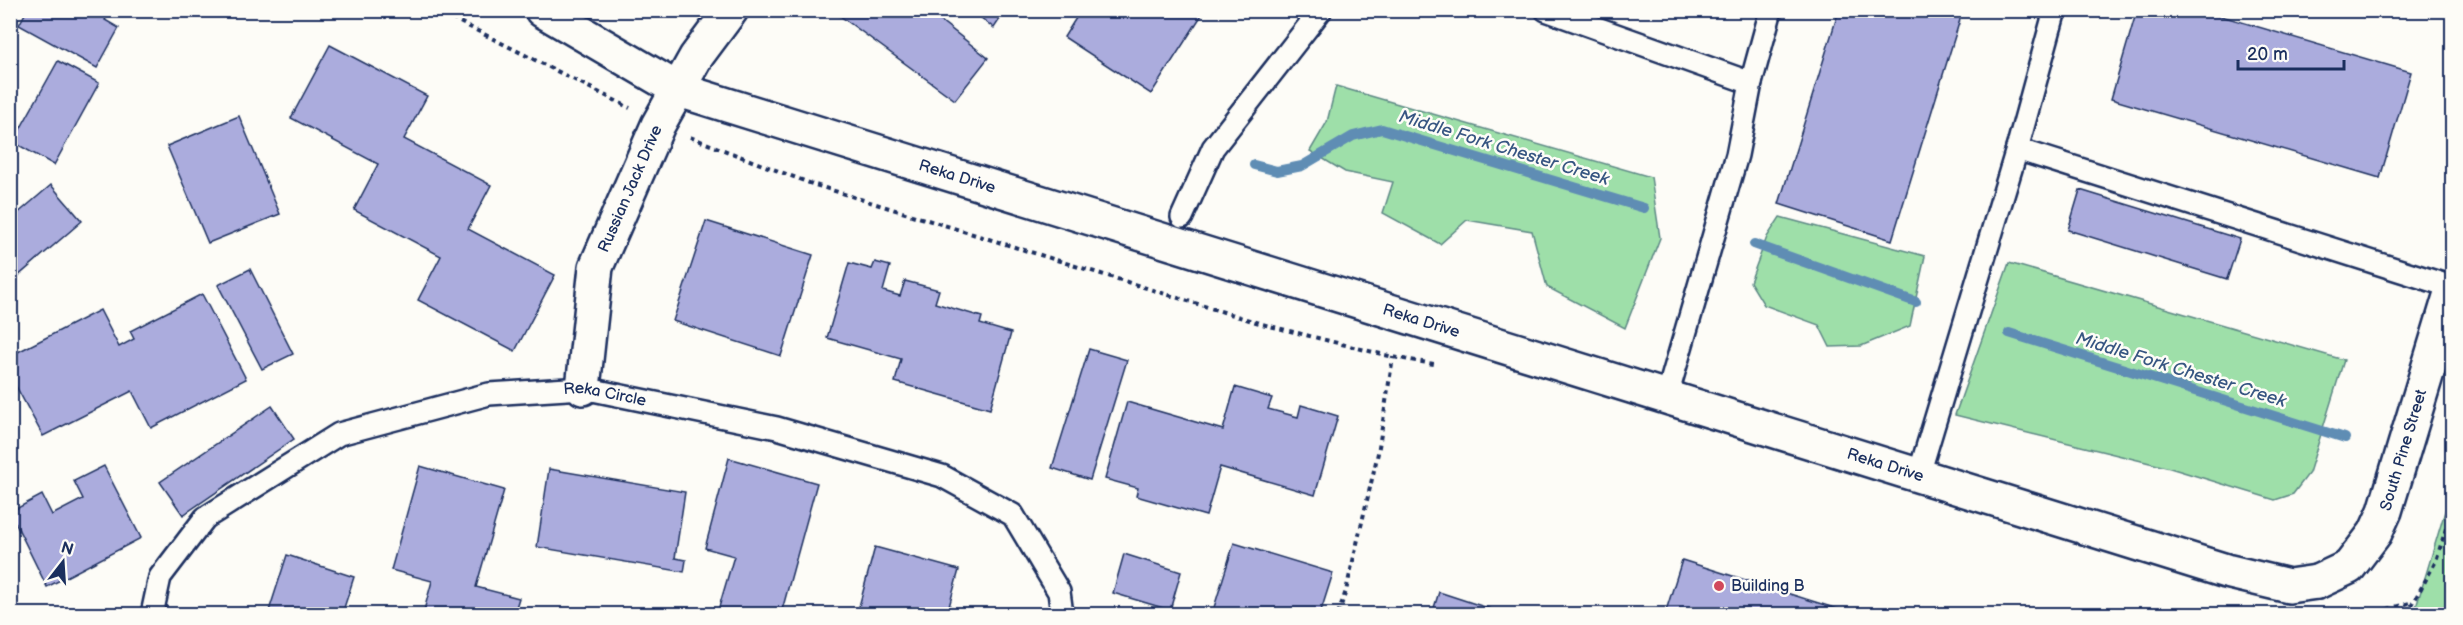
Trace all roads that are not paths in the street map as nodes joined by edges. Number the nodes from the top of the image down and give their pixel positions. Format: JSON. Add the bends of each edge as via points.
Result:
{"nodes":[{"id":1,"x":542,"y":10,"type":"edge"},
{"id":2,"x":731,"y":10,"type":"edge"},
{"id":3,"x":1321,"y":10,"type":"edge"},
{"id":4,"x":1546,"y":10,"type":"edge"},
{"id":5,"x":1771,"y":10,"type":"edge"},
{"id":6,"x":2055,"y":10,"type":"edge"},
{"id":7,"x":1751,"y":83,"type":"junction"},
{"id":8,"x":679,"y":90,"type":"junction"},
{"id":9,"x":2017,"y":149,"type":"junction"},
{"id":10,"x":1182,"y":217,"type":"dead end"},
{"id":11,"x":2452,"y":289,"type":"edge"},
{"id":12,"x":583,"y":388,"type":"junction"},
{"id":13,"x":1668,"y":396,"type":"junction"},
{"id":14,"x":1919,"y":474,"type":"junction"},
{"id":15,"x":2317,"y":582,"type":"joint"},
{"id":16,"x":152,"y":615,"type":"edge"},
{"id":17,"x":1062,"y":615,"type":"edge"}],
"edges":[{"from":1,"to":8,"type":"street","name":"Reka Drive"},
{"from":2,"to":8,"type":"street","name":"Russian Jack Drive","via":[[696,57]]},
{"from":3,"to":10,"type":"lane","via":[[1213,148]]},
{"from":4,"to":7,"type":"lane"},
{"from":5,"to":7,"type":"lane"},
{"from":6,"to":9,"type":"lane"},
{"from":7,"to":13,"type":"lane","via":[[1737,155]]},
{"from":8,"to":12,"type":"street","name":"Russian Jack Drive","via":[[658,125],[596,267]]},
{"from":8,"to":13,"type":"street","name":"Reka Drive"},
{"from":9,"to":11,"type":"lane"},
{"from":9,"to":14,"type":"lane"},
{"from":11,"to":15,"type":"street","name":"South Pine Street","via":[[2375,533],[2349,567]]},
{"from":12,"to":16,"type":"lane","name":"Reka Circle","via":[[489,394],[339,434],[205,518],[160,577]]},
{"from":12,"to":17,"type":"lane","name":"Reka Circle","via":[[777,428],[942,476],[1013,515],[1059,592]]},
{"from":13,"to":14,"type":"street","name":"Reka Drive"},
{"from":14,"to":15,"type":"street","name":"Reka Drive","via":[[2263,581],[2289,586]]}]}
